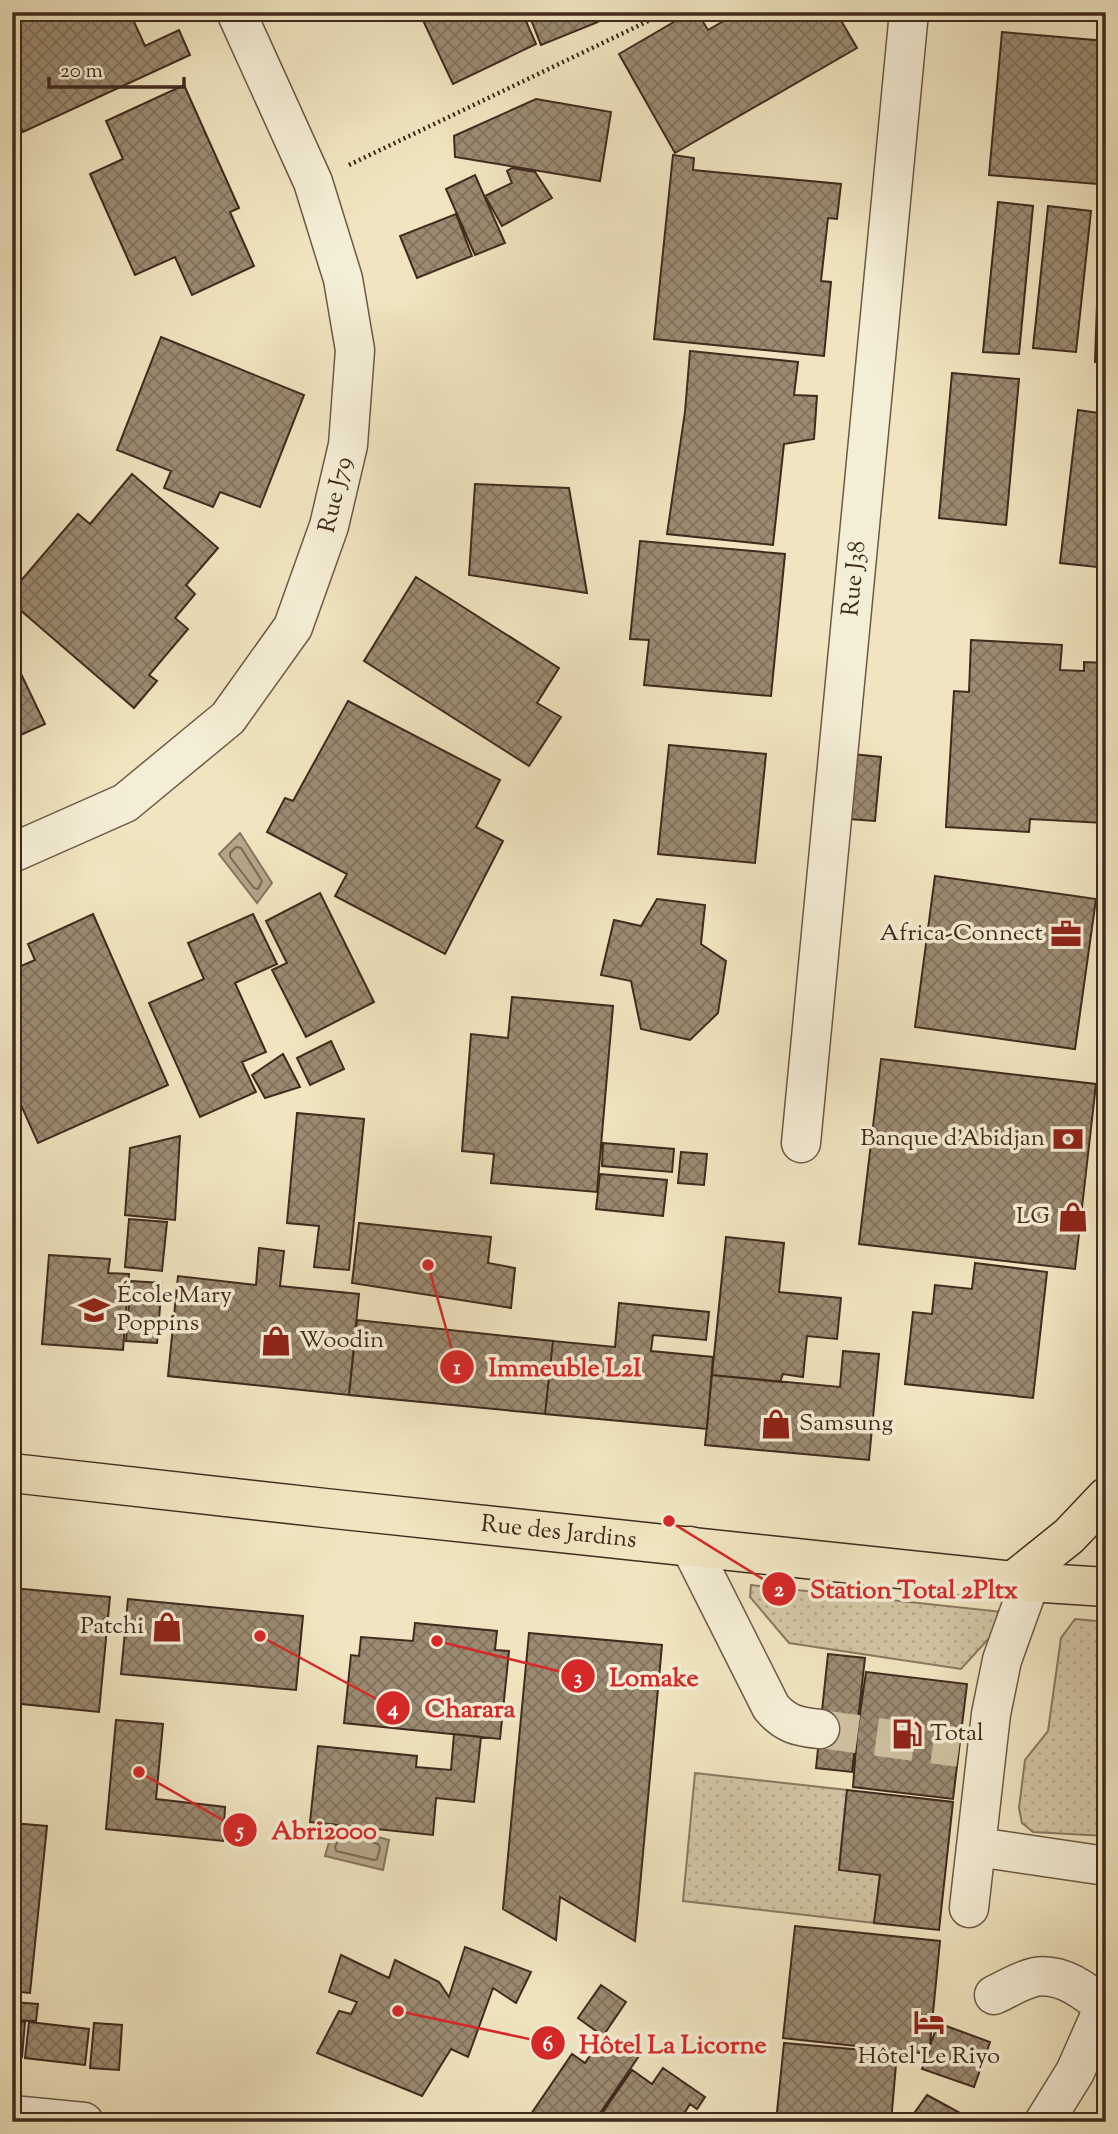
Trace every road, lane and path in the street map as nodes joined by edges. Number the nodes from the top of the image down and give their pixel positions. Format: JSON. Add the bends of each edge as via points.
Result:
{"nodes":[{"id":1,"x":236,"y":12,"type":"edge"},
{"id":2,"x":667,"y":12,"type":"edge"},
{"id":3,"x":909,"y":12,"type":"edge"},
{"id":4,"x":313,"y":182,"type":"junction"},
{"id":5,"x":12,"y":853,"type":"edge"},
{"id":6,"x":801,"y":1143,"type":"dead end"},
{"id":7,"x":12,"y":1473,"type":"edge"},
{"id":8,"x":1106,"y":1497,"type":"edge"},
{"id":9,"x":690,"y":1546,"type":"junction"},
{"id":10,"x":1022,"y":1581,"type":"junction"},
{"id":11,"x":1106,"y":1587,"type":"edge"},
{"id":12,"x":820,"y":1729,"type":"tunnel mouth"},
{"id":13,"x":977,"y":1847,"type":"junction"},
{"id":14,"x":1106,"y":1866,"type":"edge"},
{"id":15,"x":969,"y":1908,"type":"dead end"},
{"id":16,"x":994,"y":1995,"type":"dead end"},
{"id":17,"x":1105,"y":2005,"type":"edge"},
{"id":18,"x":12,"y":2115,"type":"edge"},
{"id":19,"x":84,"y":2122,"type":"edge"},
{"id":20,"x":1044,"y":2122,"type":"edge"}],
"edges":[{"from":1,"to":4,"type":"street","name":"Rue J79"},
{"from":2,"to":4,"type":"path"},
{"from":3,"to":6,"type":"street","name":"Rue J38"},
{"from":4,"to":5,"type":"street","name":"Rue J79","via":[[343,279],[355,350],[348,445],[330,526],[293,627],[228,718],[125,803]]},
{"from":7,"to":9,"type":"main road","name":"Rue des Jardins"},
{"from":8,"to":10,"type":"main road"},
{"from":9,"to":10,"type":"main road","name":"Rue des Jardins"},
{"from":9,"to":12,"type":"street","via":[[771,1707],[782,1720]]},
{"from":10,"to":11,"type":"main road","name":"Rue des Jardins"},
{"from":10,"to":13,"type":"street","via":[[991,1714],[974,1747]]},
{"from":13,"to":14,"type":"street"},
{"from":13,"to":15,"type":"street"},
{"from":16,"to":17,"type":"street","via":[[1035,1977],[1049,1978],[1068,1982]]},
{"from":17,"to":20,"type":"street","via":[[1075,2072]]},
{"from":18,"to":19,"type":"street"}]}
